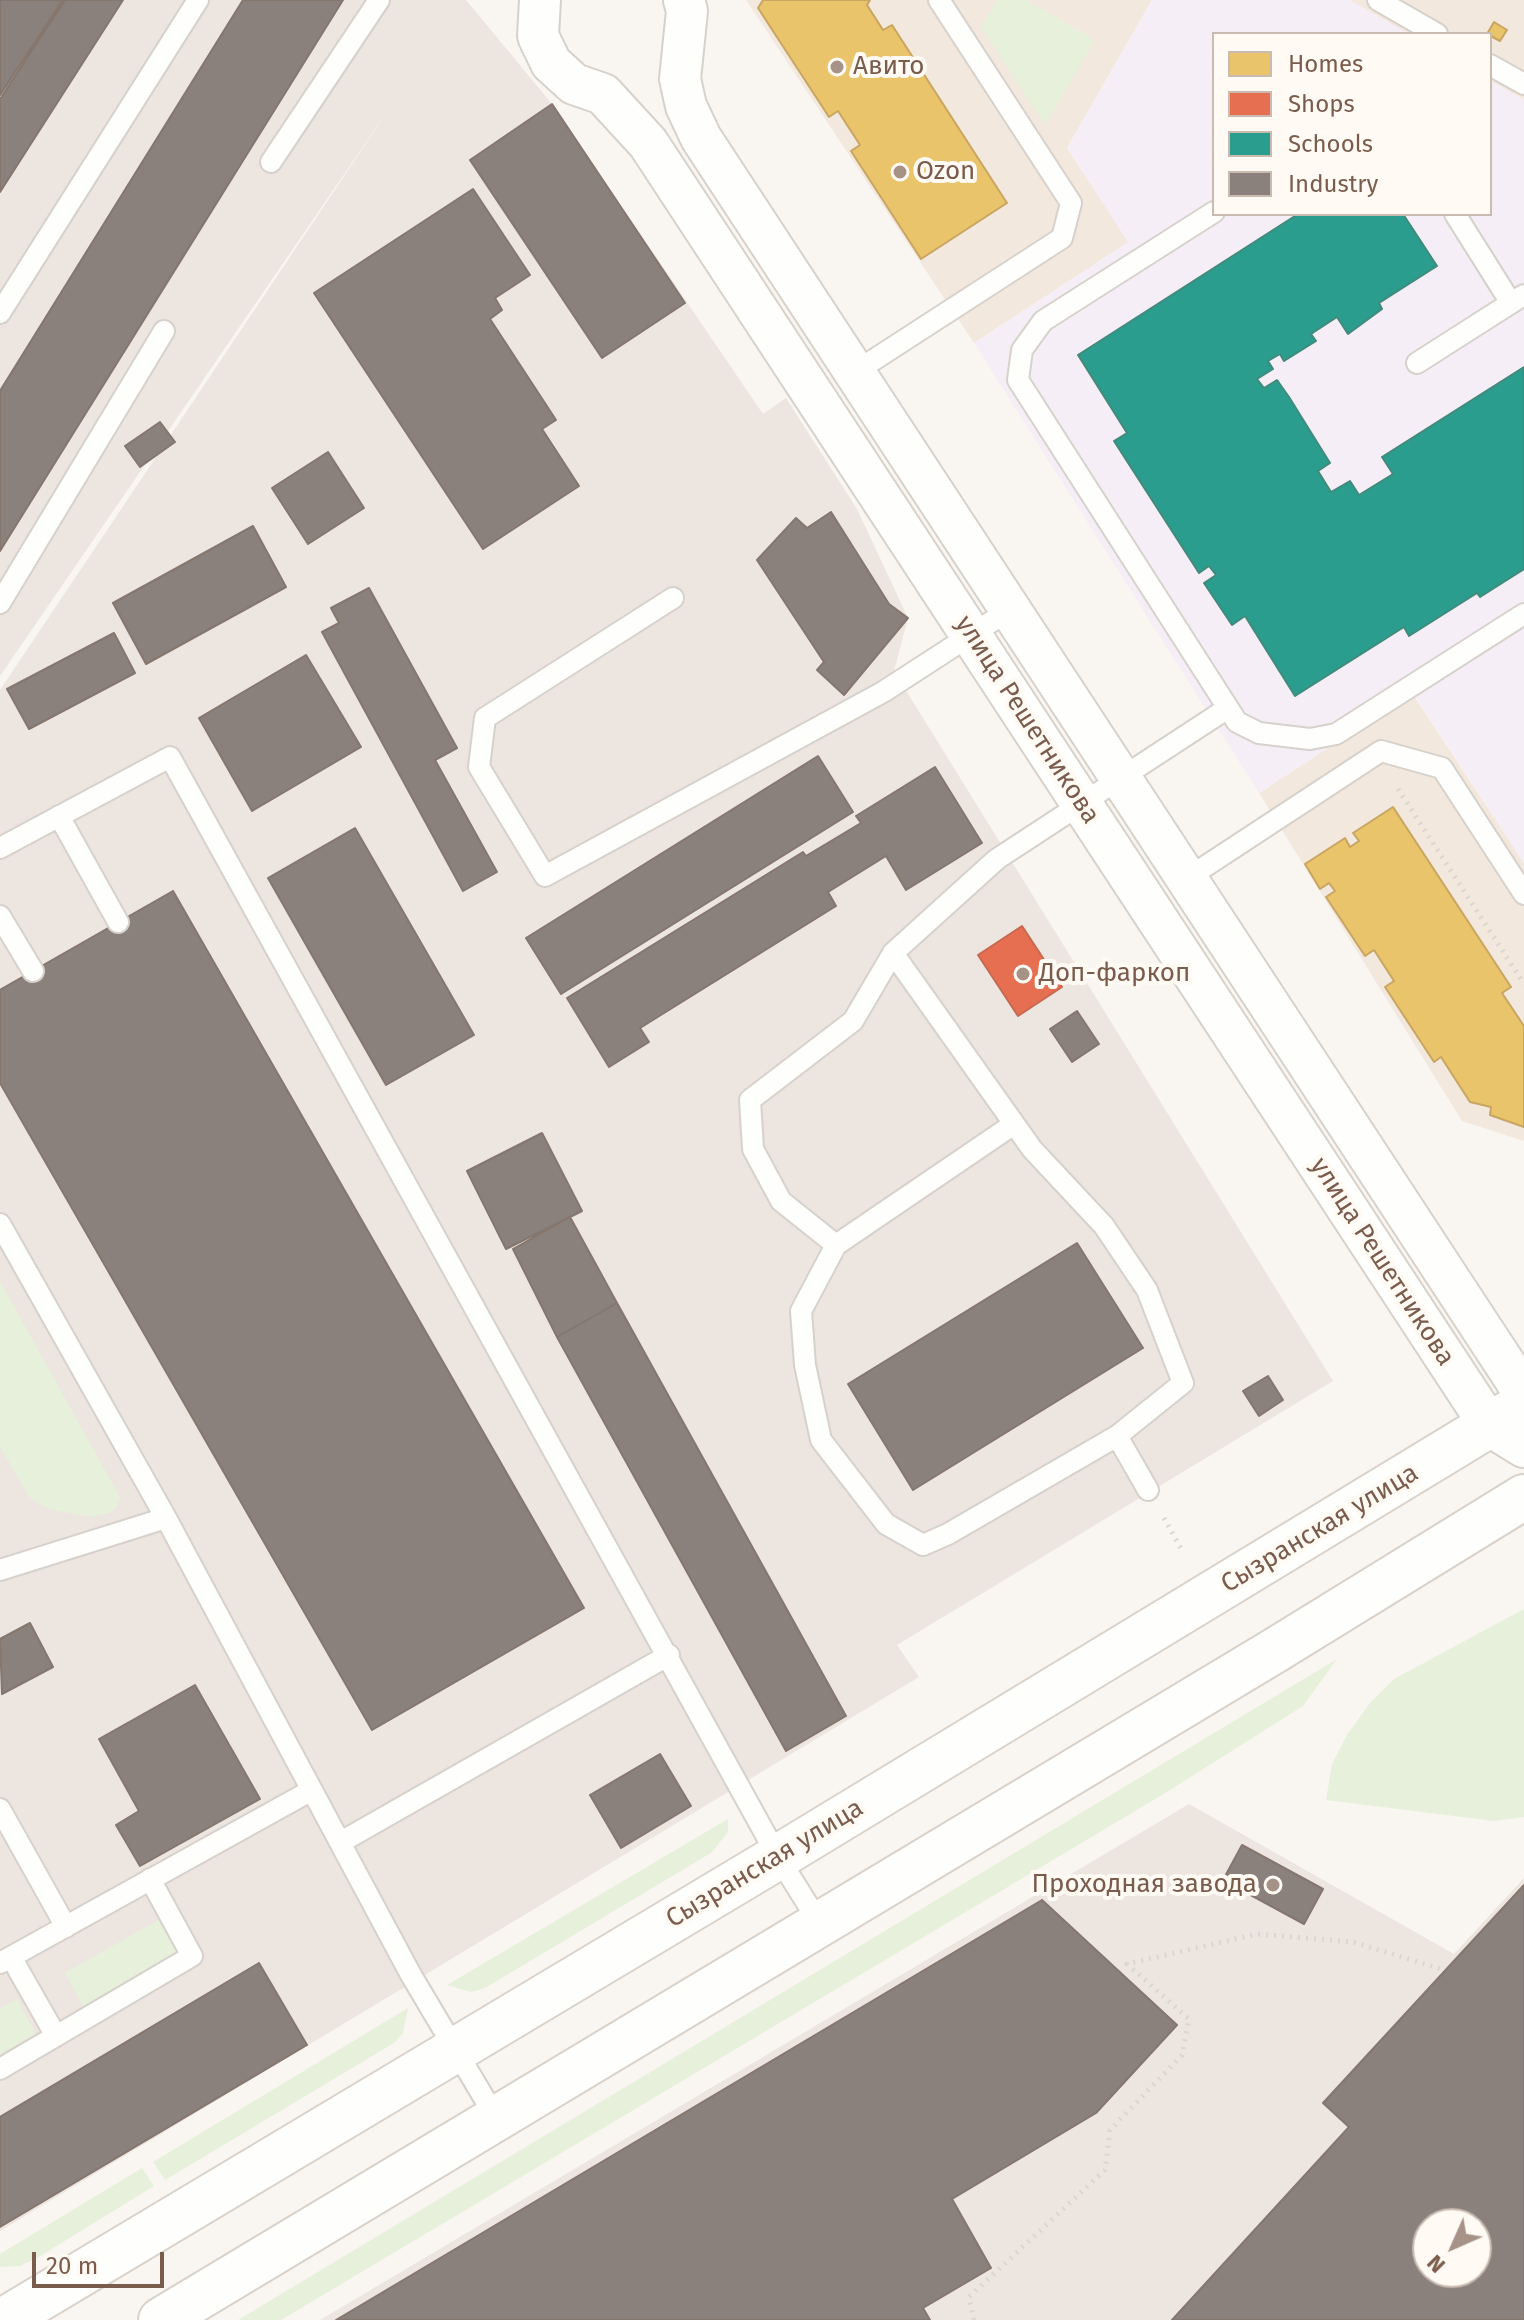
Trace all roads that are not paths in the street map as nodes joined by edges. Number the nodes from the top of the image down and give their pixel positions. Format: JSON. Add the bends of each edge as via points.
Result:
{"nodes":[{"id":1,"x":198,"y":0,"type":"edge"},
{"id":2,"x":379,"y":0,"type":"edge"},
{"id":3,"x":540,"y":0,"type":"edge"},
{"id":4,"x":684,"y":0,"type":"edge"},
{"id":5,"x":939,"y":0,"type":"edge"},
{"id":6,"x":1390,"y":3,"type":"edge"},
{"id":7,"x":1434,"y":32,"type":"edge"},
{"id":8,"x":1492,"y":66,"type":"edge"},
{"id":9,"x":1524,"y":84,"type":"edge"},
{"id":10,"x":271,"y":162,"type":"dead end"},
{"id":11,"x":1212,"y":213,"type":"edge"},
{"id":12,"x":1456,"y":216,"type":"edge"},
{"id":13,"x":1518,"y":299,"type":"edge"},
{"id":14,"x":0,"y":313,"type":"edge"},
{"id":15,"x":164,"y":331,"type":"dead end"},
{"id":16,"x":1417,"y":363,"type":"dead end"},
{"id":17,"x":855,"y":372,"type":"junction"},
{"id":18,"x":673,"y":598,"type":"dead end"},
{"id":19,"x":0,"y":603,"type":"edge"},
{"id":20,"x":1011,"y":609,"type":"junction"},
{"id":21,"x":1524,"y":614,"type":"edge"},
{"id":22,"x":971,"y":635,"type":"junction"},
{"id":23,"x":1228,"y":708,"type":"junction"},
{"id":24,"x":1120,"y":777,"type":"junction"},
{"id":25,"x":1081,"y":803,"type":"junction"},
{"id":26,"x":59,"y":816,"type":"junction"},
{"id":27,"x":0,"y":848,"type":"edge"},
{"id":28,"x":1186,"y":879,"type":"junction"},
{"id":29,"x":1524,"y":894,"type":"edge"},
{"id":30,"x":0,"y":916,"type":"edge"},
{"id":31,"x":118,"y":922,"type":"dead end"},
{"id":32,"x":893,"y":953,"type":"junction"},
{"id":33,"x":33,"y":971,"type":"dead end"},
{"id":34,"x":1014,"y":1124,"type":"junction"},
{"id":35,"x":0,"y":1224,"type":"edge"},
{"id":36,"x":836,"y":1245,"type":"junction"},
{"id":37,"x":1524,"y":1393,"type":"edge"},
{"id":38,"x":1513,"y":1426,"type":"edge"},
{"id":39,"x":1117,"y":1436,"type":"junction"},
{"id":40,"x":1148,"y":1490,"type":"dead end"},
{"id":41,"x":1524,"y":1497,"type":"edge"},
{"id":42,"x":166,"y":1518,"type":"junction"},
{"id":43,"x":0,"y":1570,"type":"edge"},
{"id":44,"x":669,"y":1655,"type":"junction"},
{"id":45,"x":312,"y":1790,"type":"junction"},
{"id":46,"x":0,"y":1809,"type":"edge"},
{"id":47,"x":341,"y":1842,"type":"junction"},
{"id":48,"x":778,"y":1857,"type":"junction"},
{"id":49,"x":150,"y":1879,"type":"junction"},
{"id":50,"x":820,"y":1924,"type":"junction"},
{"id":51,"x":66,"y":1927,"type":"junction"},
{"id":52,"x":5,"y":1960,"type":"edge"},
{"id":53,"x":56,"y":2036,"type":"junction"},
{"id":54,"x":456,"y":2051,"type":"junction"},
{"id":55,"x":0,"y":2069,"type":"edge"},
{"id":56,"x":496,"y":2118,"type":"junction"},
{"id":57,"x":4,"y":2320,"type":"edge"},
{"id":58,"x":161,"y":2320,"type":"edge"}],
"edges":[{"from":1,"to":14,"type":"lane"},
{"from":2,"to":10,"type":"lane"},
{"from":3,"to":22,"type":"street","name":"улица Решетникова","via":[[538,36],[551,63],[574,84],[603,94],[648,143]]},
{"from":4,"to":17,"type":"street","name":"улица Решетникова","via":[[680,79],[686,106],[701,138]]},
{"from":5,"to":17,"type":"lane","via":[[1071,203],[1062,238]]},
{"from":6,"to":7,"type":"lane"},
{"from":8,"to":9,"type":"lane"},
{"from":11,"to":23,"type":"lane","via":[[1043,321],[1022,350],[1018,380]]},
{"from":12,"to":13,"type":"lane"},
{"from":13,"to":16,"type":"lane"},
{"from":15,"to":19,"type":"lane"},
{"from":17,"to":20,"type":"street","name":"улица Решетникова"},
{"from":18,"to":22,"type":"lane","via":[[485,718],[479,767],[545,876],[883,692]]},
{"from":20,"to":22,"type":"lane"},
{"from":20,"to":24,"type":"street","name":"улица Решетникова"},
{"from":21,"to":23,"type":"lane","via":[[1336,734],[1310,739],[1259,733],[1237,722]]},
{"from":22,"to":25,"type":"street","name":"улица Решетникова"},
{"from":23,"to":24,"type":"lane"},
{"from":24,"to":25,"type":"lane"},
{"from":24,"to":28,"type":"street","name":"улица Решетникова"},
{"from":25,"to":32,"type":"lane","via":[[997,859]]},
{"from":25,"to":38,"type":"street","name":"улица Решетникова"},
{"from":26,"to":27,"type":"lane"},
{"from":26,"to":31,"type":"lane"},
{"from":26,"to":44,"type":"lane","via":[[170,757]]},
{"from":28,"to":29,"type":"lane","via":[[1381,751],[1442,768]]},
{"from":28,"to":37,"type":"street","name":"улица Решетникова"},
{"from":30,"to":33,"type":"lane"},
{"from":32,"to":34,"type":"lane"},
{"from":32,"to":36,"type":"lane","via":[[853,1021],[750,1100],[753,1149],[781,1201]]},
{"from":34,"to":36,"type":"lane"},
{"from":34,"to":39,"type":"lane","via":[[1104,1226],[1147,1290],[1183,1383]]},
{"from":35,"to":42,"type":"lane"},
{"from":36,"to":39,"type":"lane","via":[[801,1311],[805,1365],[821,1440],[886,1524],[923,1545]]},
{"from":38,"to":48,"type":"street","name":"Сызранская улица"},
{"from":39,"to":40,"type":"lane"},
{"from":41,"to":50,"type":"street"},
{"from":42,"to":43,"type":"lane"},
{"from":42,"to":45,"type":"lane"},
{"from":44,"to":47,"type":"lane"},
{"from":44,"to":48,"type":"lane"},
{"from":45,"to":47,"type":"lane"},
{"from":45,"to":49,"type":"lane"},
{"from":46,"to":51,"type":"lane"},
{"from":47,"to":54,"type":"lane"},
{"from":48,"to":50,"type":"lane"},
{"from":48,"to":54,"type":"street","name":"Сызранская улица"},
{"from":49,"to":51,"type":"lane"},
{"from":49,"to":53,"type":"lane","via":[[192,1956]]},
{"from":50,"to":56,"type":"street"},
{"from":51,"to":52,"type":"lane"},
{"from":52,"to":53,"type":"lane"},
{"from":53,"to":55,"type":"lane"},
{"from":54,"to":56,"type":"lane"},
{"from":54,"to":57,"type":"street","name":"Сызранская улица"},
{"from":56,"to":58,"type":"street"}]}
